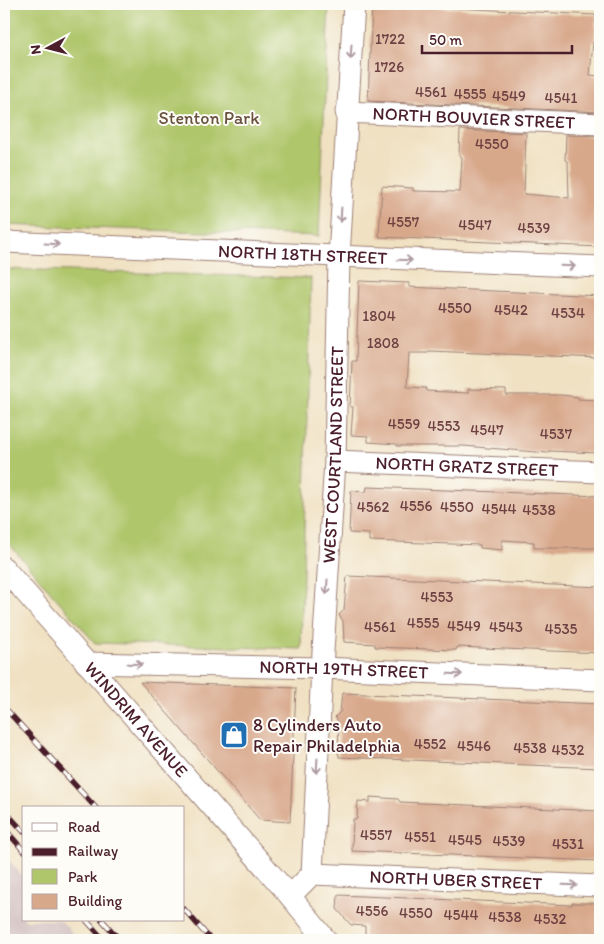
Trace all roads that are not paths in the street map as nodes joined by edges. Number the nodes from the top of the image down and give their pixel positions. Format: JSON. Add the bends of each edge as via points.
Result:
{"nodes":[{"id":1,"x":354,"y":4,"type":"edge"},
{"id":2,"x":346,"y":112,"type":"junction"},
{"id":3,"x":600,"y":124,"type":"edge"},
{"id":4,"x":4,"y":242,"type":"edge"},
{"id":5,"x":339,"y":257,"type":"junction"},
{"id":6,"x":600,"y":267,"type":"edge"},
{"id":7,"x":335,"y":461,"type":"junction"},
{"id":8,"x":600,"y":472,"type":"edge"},
{"id":9,"x":4,"y":568,"type":"edge"},
{"id":10,"x":86,"y":663,"type":"junction"},
{"id":11,"x":322,"y":668,"type":"junction"},
{"id":12,"x":600,"y":680,"type":"edge"},
{"id":13,"x":312,"y":874,"type":"junction"},
{"id":14,"x":600,"y":886,"type":"edge"},
{"id":15,"x":290,"y":896,"type":"junction"},
{"id":16,"x":326,"y":940,"type":"edge"}],
"edges":[{"from":1,"to":2,"type":"street","name":"WEST COURTLAND STREET","one_way":true},
{"from":2,"to":3,"type":"street","name":"NORTH BOUVIER STREET"},
{"from":2,"to":5,"type":"street","name":"WEST COURTLAND STREET","one_way":true},
{"from":4,"to":5,"type":"street","name":"NORTH 18TH STREET","one_way":true},
{"from":5,"to":6,"type":"street","name":"NORTH 18TH STREET","one_way":true},
{"from":5,"to":7,"type":"street","name":"WEST COURTLAND STREET"},
{"from":7,"to":8,"type":"street","name":"NORTH GRATZ STREET"},
{"from":7,"to":11,"type":"street","name":"WEST COURTLAND STREET","one_way":true},
{"from":9,"to":10,"type":"street","name":"WINDRIM AVENUE"},
{"from":10,"to":11,"type":"street","name":"NORTH 19TH STREET","one_way":true},
{"from":10,"to":15,"type":"street","name":"WINDRIM AVENUE"},
{"from":11,"to":12,"type":"street","name":"NORTH 19TH STREET","one_way":true},
{"from":11,"to":13,"type":"street","name":"WEST COURTLAND STREET","one_way":true},
{"from":13,"to":14,"type":"street","name":"NORTH UBER STREET","one_way":true},
{"from":13,"to":15,"type":"street"},
{"from":15,"to":16,"type":"street","name":"WINDRIM AVENUE"}]}
